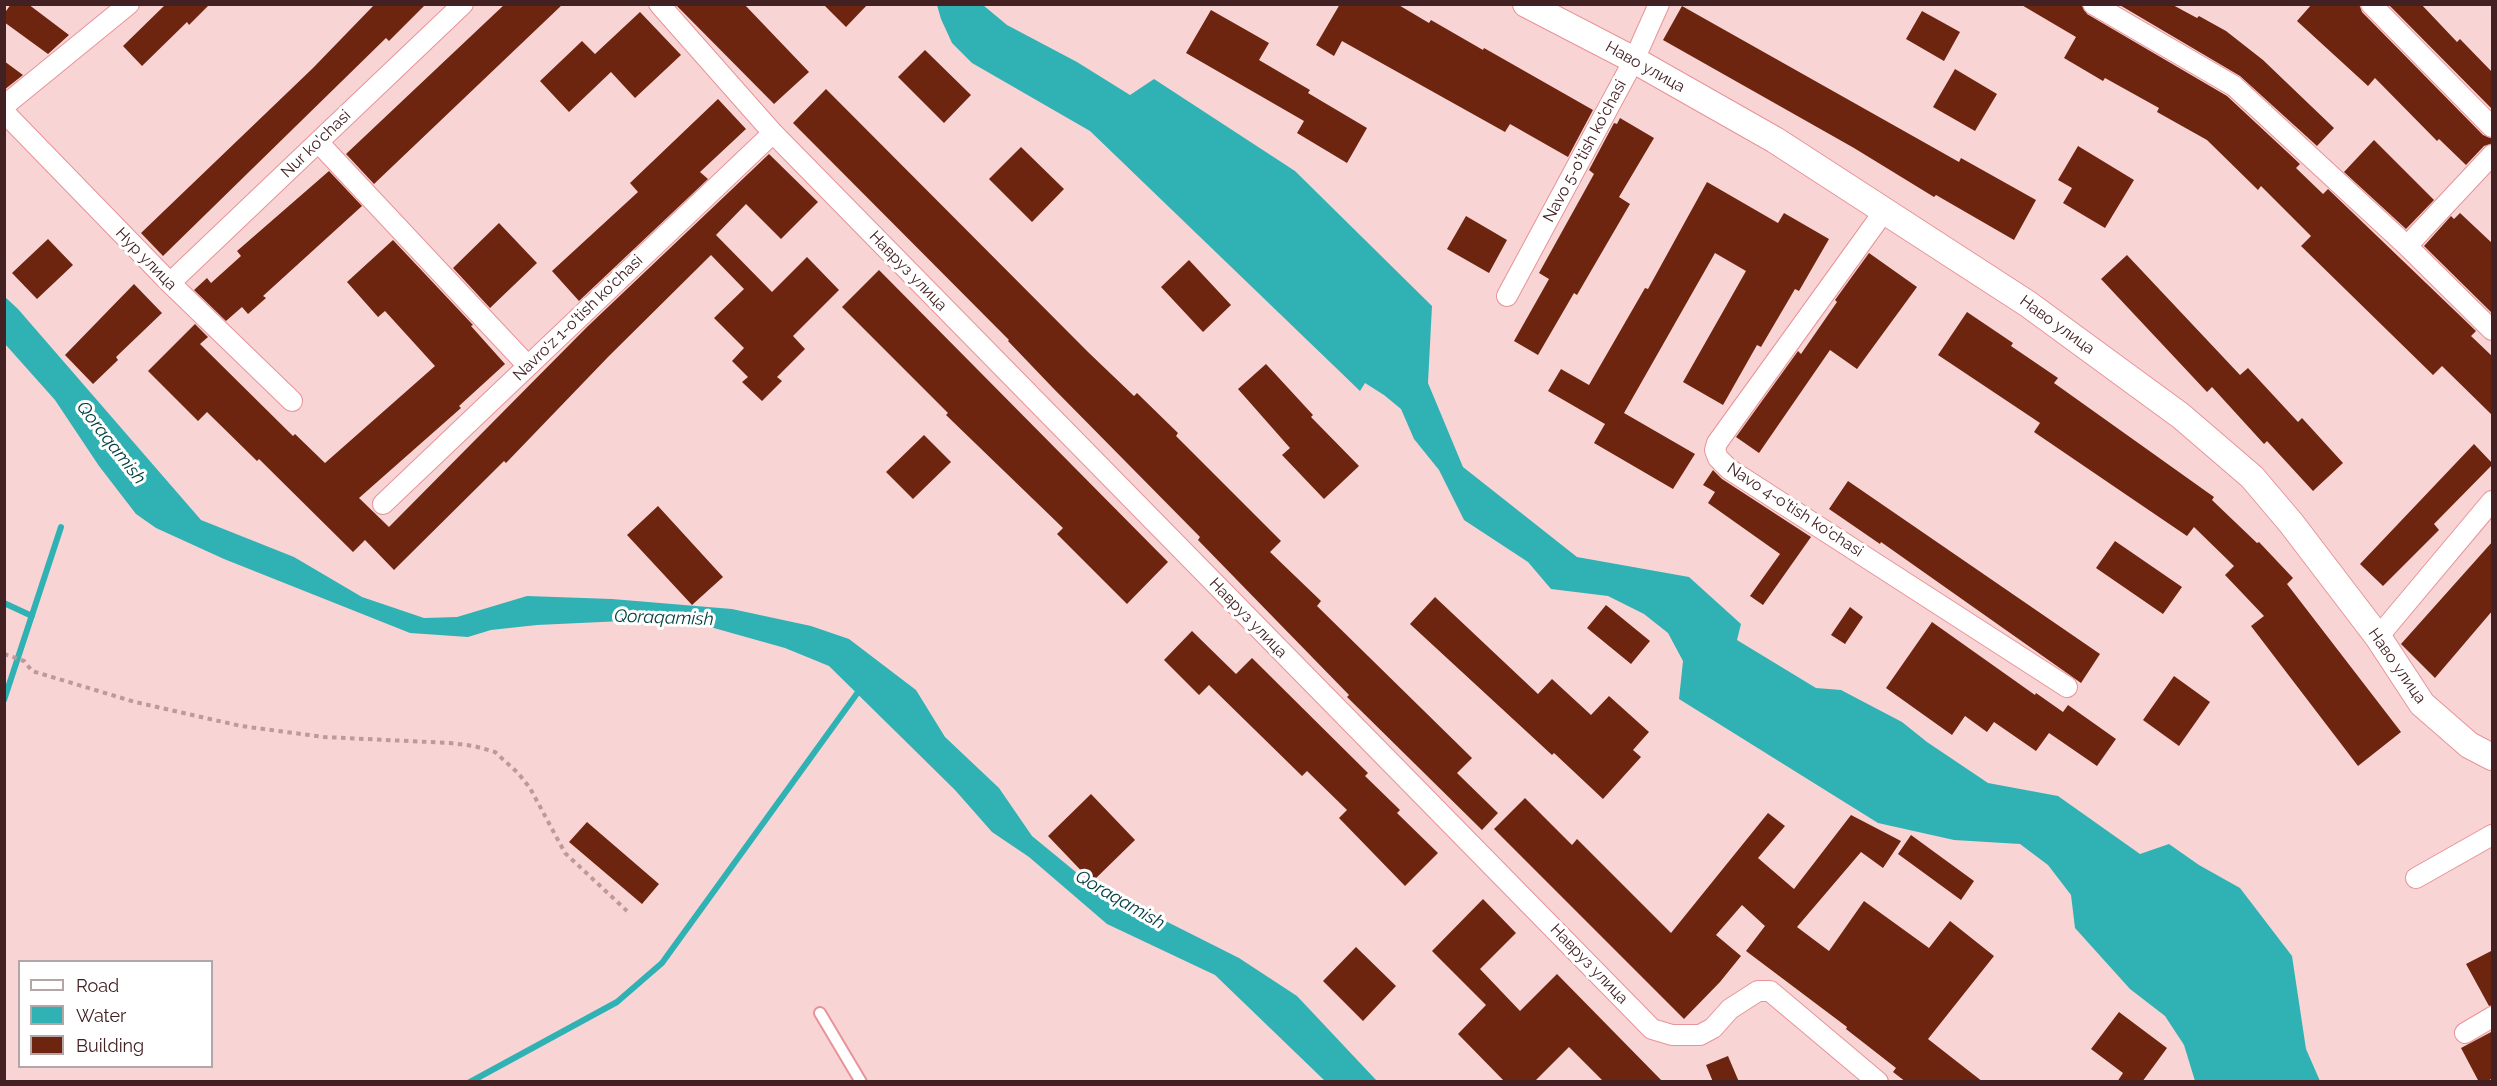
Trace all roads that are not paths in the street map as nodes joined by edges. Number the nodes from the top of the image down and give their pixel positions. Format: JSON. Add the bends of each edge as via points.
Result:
{"nodes":[{"id":1,"x":129,"y":4,"type":"edge"},
{"id":2,"x":463,"y":4,"type":"edge"},
{"id":3,"x":659,"y":4,"type":"edge"},
{"id":4,"x":1659,"y":4,"type":"edge"},
{"id":5,"x":2093,"y":4,"type":"edge"},
{"id":6,"x":2371,"y":4,"type":"edge"},
{"id":7,"x":1542,"y":8,"type":"edge"},
{"id":8,"x":1634,"y":60,"type":"junction"},
{"id":9,"x":4,"y":106,"type":"edge"},
{"id":10,"x":4,"y":112,"type":"edge"},
{"id":11,"x":2493,"y":127,"type":"edge"},
{"id":12,"x":772,"y":133,"type":"junction"},
{"id":13,"x":318,"y":142,"type":"junction"},
{"id":14,"x":2493,"y":155,"type":"edge"},
{"id":15,"x":1885,"y":210,"type":"junction"},
{"id":16,"x":2407,"y":246,"type":"junction"},
{"id":17,"x":170,"y":283,"type":"junction"},
{"id":18,"x":1507,"y":296,"type":"dead end"},
{"id":19,"x":2493,"y":330,"type":"edge"},
{"id":20,"x":528,"y":366,"type":"junction"},
{"id":21,"x":292,"y":401,"type":"dead end"},
{"id":22,"x":2493,"y":501,"type":"edge"},
{"id":23,"x":384,"y":504,"type":"dead end"},
{"id":24,"x":2378,"y":637,"type":"junction"},
{"id":25,"x":2067,"y":687,"type":"dead end"},
{"id":26,"x":2493,"y":757,"type":"edge"},
{"id":27,"x":2493,"y":835,"type":"edge"},
{"id":28,"x":2416,"y":878,"type":"dead end"},
{"id":29,"x":820,"y":1013,"type":"dead end"},
{"id":30,"x":2493,"y":1017,"type":"edge"},
{"id":31,"x":2465,"y":1033,"type":"dead end"},
{"id":32,"x":861,"y":1082,"type":"edge"},
{"id":33,"x":1878,"y":1082,"type":"edge"}],
"edges":[{"from":1,"to":9,"type":"street"},
{"from":2,"to":13,"type":"street","name":"Nur ko'chasi"},
{"from":3,"to":12,"type":"street","name":"Навруз улица"},
{"from":4,"to":8,"type":"street","name":"Navo 5-o'tish ko'chasi"},
{"from":5,"to":16,"type":"street","via":[[2234,86]]},
{"from":6,"to":11,"type":"street"},
{"from":7,"to":8,"type":"street","name":"Наво улица"},
{"from":8,"to":15,"type":"street","name":"Наво улица","via":[[1775,140]]},
{"from":8,"to":18,"type":"street","name":"Navo 5-o'tish ko'chasi"},
{"from":10,"to":17,"type":"street","name":"Нур улица"},
{"from":12,"to":20,"type":"street","name":"Navro'z 1-o'tish ko'chasi"},
{"from":12,"to":33,"type":"street","name":"Навруз улица","via":[[1652,1029],[1672,1035],[1700,1035],[1713,1028],[1730,1008],[1758,991],[1770,992]]},
{"from":13,"to":17,"type":"street","name":"Nur ko'chasi"},
{"from":13,"to":20,"type":"street"},
{"from":14,"to":16,"type":"street"},
{"from":15,"to":24,"type":"street","name":"Наво улица","via":[[2028,304],[2181,416],[2252,477]]},
{"from":15,"to":25,"type":"street","name":"Navo 4-o'tish ko'chasi","via":[[1717,443],[1718,458],[1729,469]]},
{"from":16,"to":19,"type":"street"},
{"from":17,"to":21,"type":"street","name":"Нур улица"},
{"from":20,"to":23,"type":"street","name":"Navro'z 1-o'tish ko'chasi"},
{"from":22,"to":24,"type":"street"},
{"from":24,"to":26,"type":"street","name":"Наво улица","via":[[2422,704],[2469,745]]},
{"from":27,"to":28,"type":"street"},
{"from":29,"to":32,"type":"lane"},
{"from":30,"to":31,"type":"street"}]}
